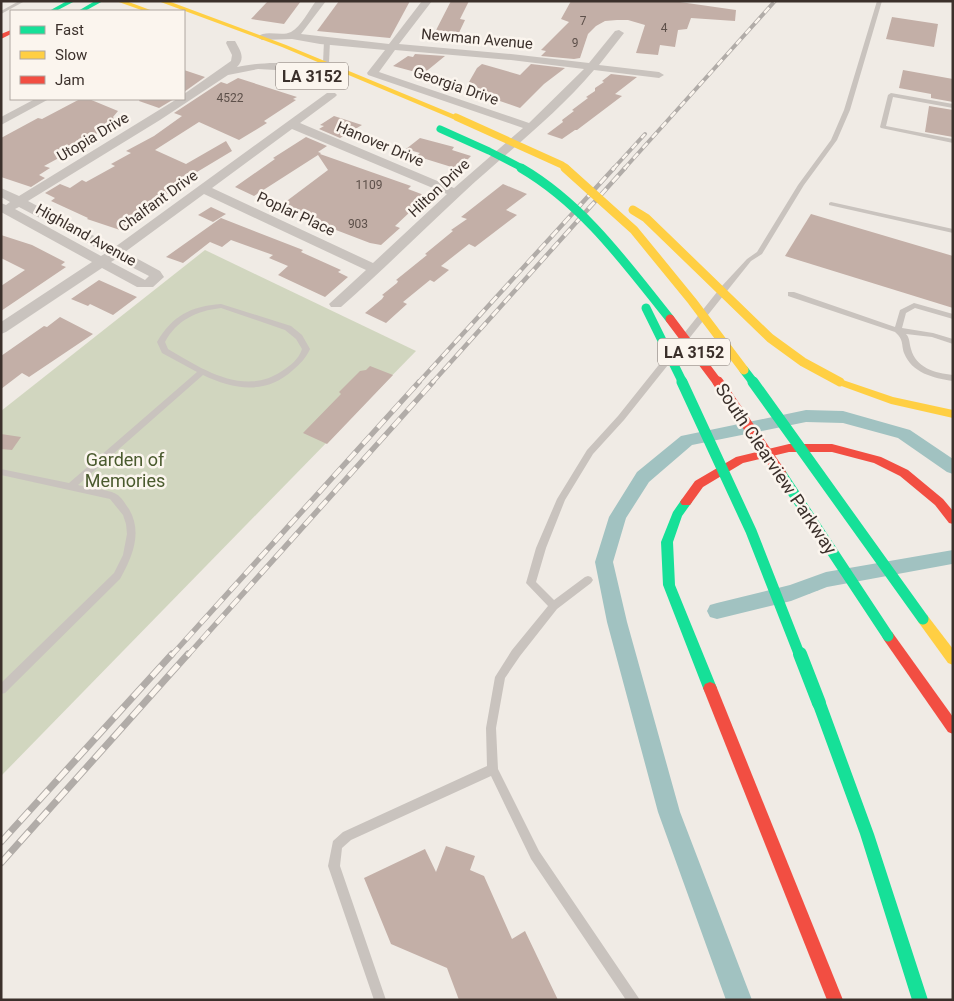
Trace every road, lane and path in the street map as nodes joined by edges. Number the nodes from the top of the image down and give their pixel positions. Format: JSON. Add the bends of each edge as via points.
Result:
{"nodes":[{"id":1,"x":23,"y":1,"type":"edge"},
{"id":2,"x":72,"y":1,"type":"edge"},
{"id":3,"x":100,"y":1,"type":"edge"},
{"id":4,"x":119,"y":1,"type":"edge"},
{"id":5,"x":161,"y":1,"type":"edge"},
{"id":6,"x":321,"y":1,"type":"edge"},
{"id":7,"x":427,"y":1,"type":"edge"},
{"id":8,"x":880,"y":1,"type":"edge"},
{"id":9,"x":54,"y":10,"type":"edge"},
{"id":10,"x":83,"y":10,"type":"edge"},
{"id":11,"x":147,"y":10,"type":"edge"},
{"id":12,"x":1,"y":13,"type":"edge"},
{"id":13,"x":619,"y":33,"type":"dead end"},
{"id":14,"x":292,"y":36,"type":"junction"},
{"id":15,"x":218,"y":38,"type":"dead end"},
{"id":16,"x":262,"y":38,"type":"junction"},
{"id":17,"x":327,"y":41,"type":"junction"},
{"id":18,"x":231,"y":43,"type":"junction"},
{"id":19,"x":393,"y":47,"type":"junction"},
{"id":20,"x":326,"y":62,"type":"junction"},
{"id":21,"x":594,"y":66,"type":"junction"},
{"id":22,"x":299,"y":70,"type":"joint"},
{"id":23,"x":225,"y":72,"type":"junction"},
{"id":24,"x":659,"y":75,"type":"dead end"},
{"id":25,"x":333,"y":88,"type":"dead end"},
{"id":26,"x":185,"y":99,"type":"edge"},
{"id":27,"x":41,"y":100,"type":"edge"},
{"id":28,"x":183,"y":100,"type":"edge"},
{"id":29,"x":953,"y":106,"type":"edge"},
{"id":30,"x":1,"y":122,"type":"edge"},
{"id":31,"x":291,"y":124,"type":"junction"},
{"id":32,"x":436,"y":127,"type":"dead end"},
{"id":33,"x":530,"y":127,"type":"junction"},
{"id":34,"x":953,"y":141,"type":"edge"},
{"id":35,"x":562,"y":165,"type":"junction"},
{"id":36,"x":203,"y":189,"type":"junction"},
{"id":37,"x":1,"y":192,"type":"edge"},
{"id":38,"x":456,"y":193,"type":"junction"},
{"id":39,"x":19,"y":202,"type":"junction"},
{"id":40,"x":831,"y":204,"type":"dead end"},
{"id":41,"x":3,"y":209,"type":"edge"},
{"id":42,"x":953,"y":230,"type":"edge"},
{"id":43,"x":616,"y":251,"type":"junction"},
{"id":44,"x":115,"y":253,"type":"junction"},
{"id":45,"x":102,"y":262,"type":"junction"},
{"id":46,"x":376,"y":269,"type":"junction"},
{"id":47,"x":791,"y":294,"type":"dead end"},
{"id":48,"x":336,"y":304,"type":"dead end"},
{"id":49,"x":953,"y":317,"type":"edge"},
{"id":50,"x":1,"y":329,"type":"edge"},
{"id":51,"x":898,"y":330,"type":"junction"},
{"id":52,"x":953,"y":342,"type":"edge"},
{"id":53,"x":202,"y":371,"type":"junction"},
{"id":54,"x":953,"y":378,"type":"edge"},
{"id":55,"x":953,"y":414,"type":"edge"},
{"id":56,"x":1,"y":472,"type":"edge"},
{"id":57,"x":72,"y":486,"type":"junction"},
{"id":58,"x":953,"y":520,"type":"edge"},
{"id":59,"x":588,"y":580,"type":"dead end"},
{"id":60,"x":554,"y":606,"type":"junction"},
{"id":61,"x":953,"y":660,"type":"edge"},
{"id":62,"x":1,"y":690,"type":"edge"},
{"id":63,"x":953,"y":728,"type":"edge"},
{"id":64,"x":493,"y":769,"type":"junction"},
{"id":65,"x":380,"y":1000,"type":"edge"},
{"id":66,"x":634,"y":1000,"type":"edge"},
{"id":67,"x":835,"y":1000,"type":"edge"},
{"id":68,"x":920,"y":1000,"type":"edge"}],
"edges":[{"from":1,"to":12,"type":"lane"},
{"from":2,"to":9,"type":"highway"},
{"from":3,"to":10,"type":"highway"},
{"from":4,"to":11,"type":"highway"},
{"from":5,"to":16,"type":"highway","number":"LA 3152"},
{"from":6,"to":14,"type":"street"},
{"from":7,"to":19,"type":"street"},
{"from":8,"to":60,"type":"lane","via":[[847,110],[834,140],[801,185],[760,253],[749,260],[724,289],[590,452],[561,499],[531,583]]},
{"from":13,"to":21,"type":"street","name":"Hilton Drive"},
{"from":14,"to":16,"type":"street","name":"Newman Avenue"},
{"from":14,"to":17,"type":"street","name":"Newman Avenue"},
{"from":15,"to":18,"type":"highway","number":"LA 3152"},
{"from":16,"to":20,"type":"highway","number":"LA 3152"},
{"from":17,"to":19,"type":"street","name":"Newman Avenue"},
{"from":17,"to":20,"type":"lane"},
{"from":18,"to":22,"type":"highway","number":"LA 3152"},
{"from":18,"to":23,"type":"street","name":"Utopia Drive","via":[[237,55],[236,62]]},
{"from":19,"to":21,"type":"street","name":"Newman Avenue"},
{"from":19,"to":33,"type":"street","name":"Georgia Drive","via":[[372,72]]},
{"from":20,"to":35,"type":"highway","name":"South Clearview Parkway","number":"LA 3152","bridge":true},
{"from":21,"to":24,"type":"street","name":"Newman Avenue"},
{"from":21,"to":33,"type":"street","name":"Hilton Drive"},
{"from":22,"to":23,"type":"street","name":"Utopia Drive","via":[[258,66]]},
{"from":23,"to":26,"type":"street","name":"Utopia Drive"},
{"from":25,"to":31,"type":"street","name":"Chalfant Drive"},
{"from":27,"to":30,"type":"street"},
{"from":28,"to":39,"type":"street","name":"Utopia Drive"},
{"from":29,"to":34,"type":"lane","via":[[891,95],[882,128]]},
{"from":31,"to":36,"type":"street","name":"Chalfant Drive"},
{"from":31,"to":38,"type":"street","name":"Hanover Drive"},
{"from":32,"to":43,"type":"highway","name":"South Clearview Parkway","number":"LA 3152","bridge":true,"via":[[494,153],[547,185]]},
{"from":33,"to":38,"type":"street","name":"Hilton Drive"},
{"from":35,"to":55,"type":"highway","bridge":true,"via":[[646,218],[770,338],[803,362],[840,382],[891,400]]},
{"from":35,"to":61,"type":"highway","name":"South Clearview Parkway","number":"LA 3152","bridge":true,"via":[[634,230],[692,301]]},
{"from":36,"to":44,"type":"street","name":"Chalfant Drive"},
{"from":36,"to":46,"type":"street","name":"Poplar Place"},
{"from":37,"to":39,"type":"street","name":"Highland Avenue"},
{"from":38,"to":46,"type":"street","name":"Hilton Drive"},
{"from":39,"to":41,"type":"street","name":"Utopia Drive"},
{"from":39,"to":44,"type":"street","name":"Highland Avenue"},
{"from":40,"to":42,"type":"lane"},
{"from":41,"to":45,"type":"street","name":"Highland Avenue"},
{"from":43,"to":63,"type":"highway","name":"South Clearview Parkway","number":"LA 3152","bridge":true,"via":[[744,420]]},
{"from":43,"to":68,"type":"highway","bridge":true,"via":[[667,349],[751,531],[867,834]]},
{"from":44,"to":45,"type":"street","name":"Chalfant Drive"},
{"from":44,"to":45,"type":"street","name":"Highland Avenue","via":[[157,277],[148,284],[142,284]]},
{"from":45,"to":50,"type":"street","name":"Chalfant Drive"},
{"from":46,"to":48,"type":"street","name":"Hilton Drive"},
{"from":47,"to":51,"type":"lane"},
{"from":49,"to":51,"type":"lane","via":[[914,305],[903,312]]},
{"from":51,"to":52,"type":"lane","via":[[933,335]]},
{"from":51,"to":54,"type":"lane","via":[[906,337],[906,347],[915,364],[934,377]]},
{"from":53,"to":53,"type":"lane","via":[[234,385],[261,385],[284,375],[304,356],[306,349],[288,328],[232,308],[205,307],[183,317],[166,331],[161,342],[165,351]]},
{"from":53,"to":57,"type":"lane"},
{"from":56,"to":57,"type":"lane"},
{"from":57,"to":62,"type":"lane","via":[[113,496],[126,511],[133,534],[123,567]]},
{"from":58,"to":67,"type":"highway","via":[[939,502],[904,473],[877,460],[832,448],[789,448],[740,460],[699,484],[677,515],[666,542],[668,585]]},
{"from":59,"to":60,"type":"lane"},
{"from":60,"to":64,"type":"lane","via":[[500,677],[491,728]]},
{"from":64,"to":65,"type":"lane","via":[[347,836],[337,845],[334,866]]},
{"from":64,"to":66,"type":"lane","via":[[535,855]]}]}
